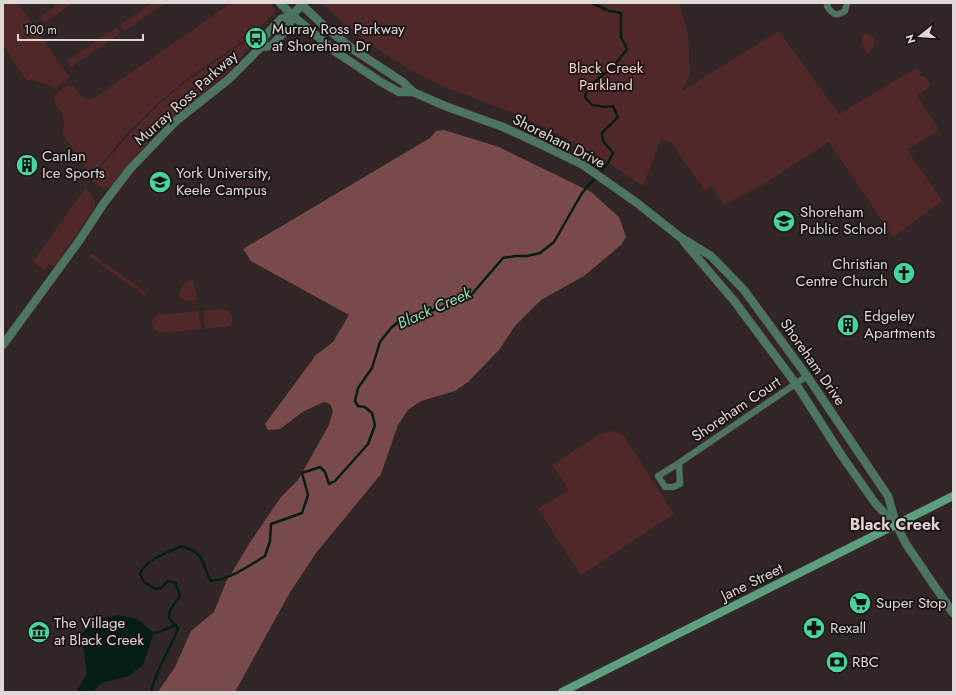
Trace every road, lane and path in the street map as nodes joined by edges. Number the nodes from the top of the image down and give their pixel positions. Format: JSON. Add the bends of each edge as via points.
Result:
{"nodes":[{"id":1,"x":280,"y":3,"type":"edge"},
{"id":2,"x":828,"y":3,"type":"edge"},
{"id":3,"x":847,"y":3,"type":"edge"},
{"id":4,"x":301,"y":4,"type":"edge"},
{"id":5,"x":292,"y":15,"type":"junction"},
{"id":6,"x":413,"y":92,"type":"junction"},
{"id":7,"x":680,"y":237,"type":"junction"},
{"id":8,"x":3,"y":345,"type":"edge"},
{"id":9,"x":807,"y":376,"type":"junction"},
{"id":10,"x":796,"y":384,"type":"junction"},
{"id":11,"x":679,"y":463,"type":"dead end"},
{"id":12,"x":953,"y":496,"type":"edge"},
{"id":13,"x":896,"y":524,"type":"junction"},
{"id":14,"x":953,"y":613,"type":"edge"},
{"id":15,"x":562,"y":692,"type":"edge"}],
"edges":[{"from":1,"to":5,"type":"street","name":"Shoreham Drive"},
{"from":2,"to":3,"type":"street","via":[[827,6],[835,15],[845,11]]},
{"from":4,"to":5,"type":"street","name":"Murray Ross Parkway"},
{"from":4,"to":6,"type":"street","name":"Shoreham Drive","via":[[354,50],[403,82]]},
{"from":5,"to":6,"type":"street","name":"Shoreham Drive","via":[[336,52],[381,82],[399,92]]},
{"from":5,"to":8,"type":"street","name":"Murray Ross Parkway","via":[[281,19],[264,37],[261,47],[229,79],[176,121],[130,169]]},
{"from":6,"to":7,"type":"street","name":"Shoreham Drive","via":[[503,127],[582,165]]},
{"from":7,"to":9,"type":"street","name":"Shoreham Drive","via":[[711,256],[744,290]]},
{"from":7,"to":10,"type":"street","name":"Shoreham Drive","via":[[735,302]]},
{"from":9,"to":10,"type":"street","name":"Shoreham Court"},
{"from":9,"to":13,"type":"street","name":"Shoreham Drive","via":[[888,496]]},
{"from":10,"to":11,"type":"street","name":"Shoreham Court"},
{"from":10,"to":13,"type":"street","name":"Shoreham Drive","via":[[875,503]]},
{"from":12,"to":13,"type":"main road","name":"Jane Street"},
{"from":13,"to":14,"type":"street","name":"Shoreham Drive","via":[[906,544]]},
{"from":13,"to":15,"type":"main road","name":"Jane Street"}]}
